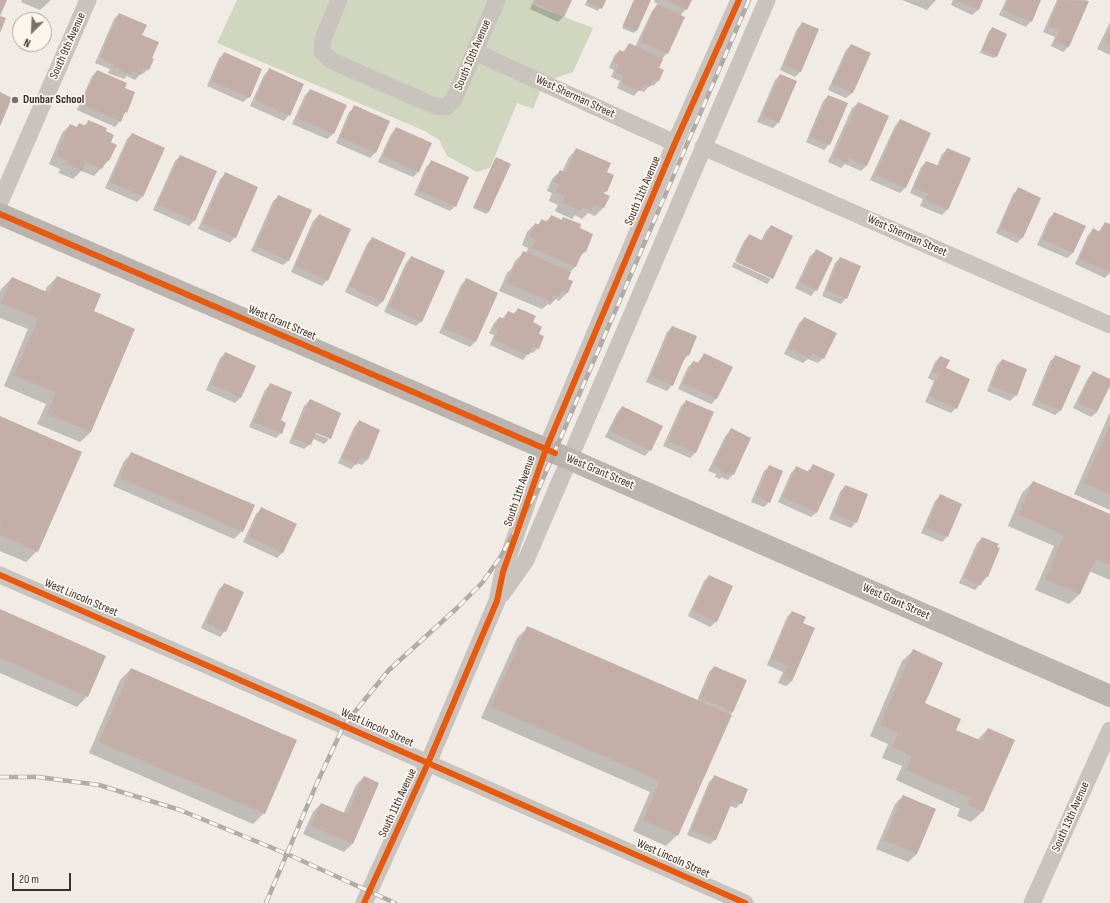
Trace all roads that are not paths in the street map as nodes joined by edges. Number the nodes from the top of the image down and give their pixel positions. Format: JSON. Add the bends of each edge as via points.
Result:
{"nodes":[{"id":1,"x":88,"y":0,"type":"edge"},
{"id":2,"x":339,"y":0,"type":"edge"},
{"id":3,"x":497,"y":0,"type":"edge"},
{"id":4,"x":739,"y":0,"type":"edge"},
{"id":5,"x":767,"y":0,"type":"edge"},
{"id":6,"x":475,"y":52,"type":"junction"},
{"id":7,"x":675,"y":143,"type":"junction"},
{"id":8,"x":703,"y":147,"type":"junction"},
{"id":9,"x":0,"y":202,"type":"edge"},
{"id":10,"x":0,"y":214,"type":"edge"},
{"id":11,"x":1110,"y":325,"type":"edge"},
{"id":12,"x":546,"y":449,"type":"junction"},
{"id":13,"x":569,"y":459,"type":"junction"},
{"id":14,"x":0,"y":575,"type":"edge"},
{"id":15,"x":497,"y":601,"type":"junction"},
{"id":16,"x":1110,"y":696,"type":"edge"},
{"id":17,"x":1110,"y":730,"type":"edge"},
{"id":18,"x":428,"y":764,"type":"junction"},
{"id":19,"x":364,"y":903,"type":"edge"},
{"id":20,"x":745,"y":903,"type":"edge"},
{"id":21,"x":1032,"y":903,"type":"edge"}],
"edges":[{"from":1,"to":9,"type":"street","name":"South 9th Avenue"},
{"from":2,"to":6,"type":"street","name":"South 10th Avenue","via":[[323,39],[322,52],[332,61],[435,106],[446,107],[454,99]]},
{"from":3,"to":6,"type":"street","name":"South 10th Avenue"},
{"from":4,"to":7,"type":"street","name":"South 11th Avenue"},
{"from":5,"to":8,"type":"street","name":"South 11th Avenue"},
{"from":6,"to":7,"type":"street","name":"West Sherman Street"},
{"from":7,"to":12,"type":"street","name":"South 11th Avenue"},
{"from":8,"to":11,"type":"street","name":"West Sherman Street"},
{"from":8,"to":13,"type":"street","name":"South 11th Avenue"},
{"from":10,"to":12,"type":"main road","name":"West Grant Street"},
{"from":12,"to":13,"type":"main road","name":"West Grant Street"},
{"from":12,"to":15,"type":"street","name":"South 11th Avenue","via":[[503,572]]},
{"from":13,"to":15,"type":"street","name":"South 11th Avenue","via":[[526,560]]},
{"from":13,"to":16,"type":"main road","name":"West Grant Street"},
{"from":14,"to":18,"type":"street","name":"West Lincoln Street"},
{"from":15,"to":18,"type":"street","name":"South 11th Avenue"},
{"from":17,"to":21,"type":"street","name":"South 13th Avenue"},
{"from":18,"to":19,"type":"street","name":"South 11th Avenue"},
{"from":18,"to":20,"type":"street","name":"West Lincoln Street"}]}
